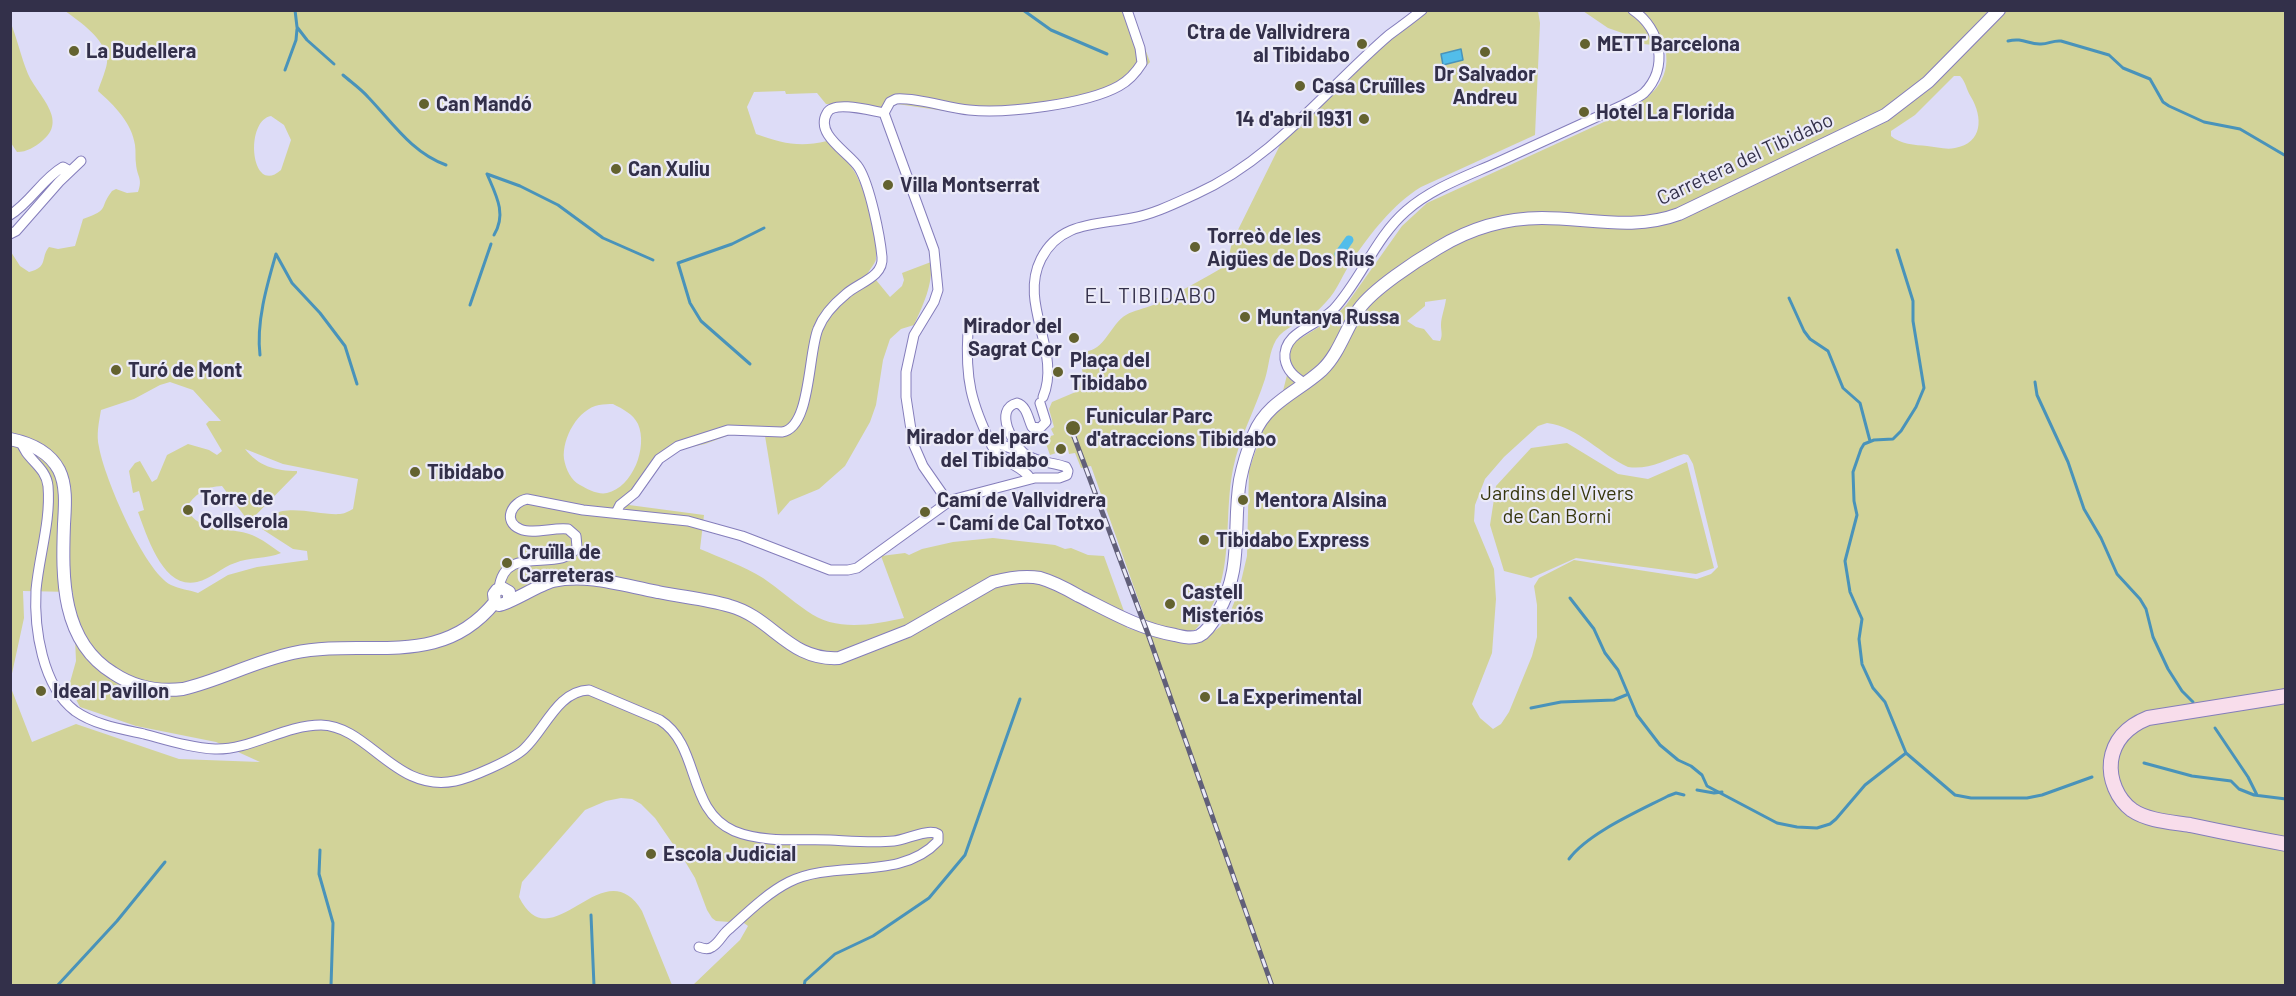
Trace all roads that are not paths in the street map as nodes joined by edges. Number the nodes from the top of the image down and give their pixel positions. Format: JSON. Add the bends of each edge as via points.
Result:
{"nodes":[{"id":1,"x":1127,"y":10,"type":"edge"},
{"id":2,"x":1422,"y":10,"type":"edge"},
{"id":3,"x":1633,"y":10,"type":"edge"},
{"id":4,"x":1999,"y":10,"type":"edge"},
{"id":5,"x":884,"y":113,"type":"junction"},
{"id":6,"x":81,"y":161,"type":"dead end"},
{"id":7,"x":70,"y":171,"type":"junction"},
{"id":8,"x":10,"y":215,"type":"edge"},
{"id":9,"x":10,"y":234,"type":"edge"},
{"id":10,"x":968,"y":331,"type":"dead end"},
{"id":11,"x":1304,"y":383,"type":"junction"},
{"id":12,"x":16,"y":440,"type":"edge"},
{"id":13,"x":992,"y":446,"type":"junction"},
{"id":14,"x":1023,"y":453,"type":"junction"},
{"id":15,"x":1031,"y":479,"type":"junction"},
{"id":16,"x":948,"y":502,"type":"junction"},
{"id":17,"x":616,"y":513,"type":"junction"},
{"id":18,"x":499,"y":589,"type":"junction"},
{"id":19,"x":509,"y":600,"type":"junction"},
{"id":20,"x":495,"y":602,"type":"junction"},
{"id":21,"x":2286,"y":696,"type":"edge"},
{"id":22,"x":2286,"y":701,"type":"edge"},
{"id":23,"x":2286,"y":837,"type":"edge"},
{"id":24,"x":2286,"y":844,"type":"edge"},
{"id":25,"x":699,"y":947,"type":"dead end"}],
"edges":[{"from":1,"to":5,"type":"street","via":[[1142,56],[1138,68],[1112,90],[1069,102],[983,111],[902,98],[890,102]]},
{"from":2,"to":14,"type":"street","via":[[1268,150],[1223,179],[1147,214],[1088,224],[1056,240],[1041,258],[1034,282],[1047,377],[1041,400],[1046,422],[1040,428],[1032,427],[1022,405],[1012,404],[1006,412],[1009,431]]},
{"from":3,"to":11,"type":"street","via":[[1650,26],[1659,48],[1657,72],[1644,92],[1442,187],[1407,211],[1386,233],[1338,304],[1290,340],[1286,363]]},
{"from":4,"to":11,"type":"street","name":"Carretera del Tibidabo","via":[[1928,82],[1884,115],[1679,214],[1634,224],[1529,218],[1491,225],[1455,238],[1369,298],[1323,369]]},
{"from":5,"to":16,"type":"street","via":[[934,250],[938,290],[914,336],[906,372],[906,397],[913,443],[923,466]]},
{"from":5,"to":17,"type":"street","via":[[835,107],[827,112],[825,120],[832,141],[860,169],[866,185],[882,259],[876,273],[845,294],[818,329],[803,406],[793,428],[782,432],[728,430],[678,446],[659,459]]},
{"from":6,"to":7,"type":"street"},
{"from":7,"to":8,"type":"street","via":[[63,167],[54,172]]},
{"from":7,"to":9,"type":"street","via":[[18,230]]},
{"from":10,"to":13,"type":"street","via":[[966,366],[970,391]]},
{"from":11,"to":19,"type":"street","name":"Carretera del Tibidabo","via":[[1271,408],[1254,435],[1240,478],[1231,583],[1213,621],[1196,637],[1147,629],[1049,581],[1030,577],[993,582],[908,631],[828,659],[805,654],[737,608],[603,582],[552,581]]},
{"from":12,"to":20,"type":"street","via":[[37,447],[49,457],[63,483],[64,581],[76,632],[101,665],[138,685],[165,690],[183,688],[294,652],[419,647],[463,630]]},
{"from":12,"to":25,"type":"street","via":[[44,472],[48,486],[36,589],[41,649],[50,676],[64,699],[76,712],[98,723],[190,746],[219,749],[301,728],[327,726],[347,733],[411,776],[450,782],[518,754],[564,699],[589,690],[670,727],[683,745],[705,804],[716,818],[736,832],[775,838],[877,841],[895,841],[931,831],[938,834],[939,839],[929,849],[902,862],[792,880],[758,904],[711,948]]},
{"from":13,"to":14,"type":"street","via":[[997,443]]},
{"from":13,"to":15,"type":"street","via":[[997,456]]},
{"from":14,"to":15,"type":"street","via":[[1063,465],[1068,471],[1063,477]]},
{"from":15,"to":16,"type":"street"},
{"from":16,"to":17,"type":"street","via":[[867,562],[842,571],[816,566],[782,549],[688,521]]},
{"from":17,"to":18,"type":"street","via":[[532,500],[518,502],[510,514],[517,528],[568,529],[576,536],[577,547],[567,556],[509,567]]},
{"from":18,"to":19,"type":"street","via":[[509,592]]},
{"from":18,"to":20,"type":"street","via":[[494,594]]},
{"from":19,"to":20,"type":"street","via":[[502,605]]},
{"from":21,"to":24,"type":"main road","via":[[2148,718],[2121,736],[2111,765],[2120,798],[2139,814]]},
{"from":22,"to":23,"type":"main road","via":[[2143,726],[2130,734],[2122,746],[2117,770],[2126,796],[2142,809]]}]}
